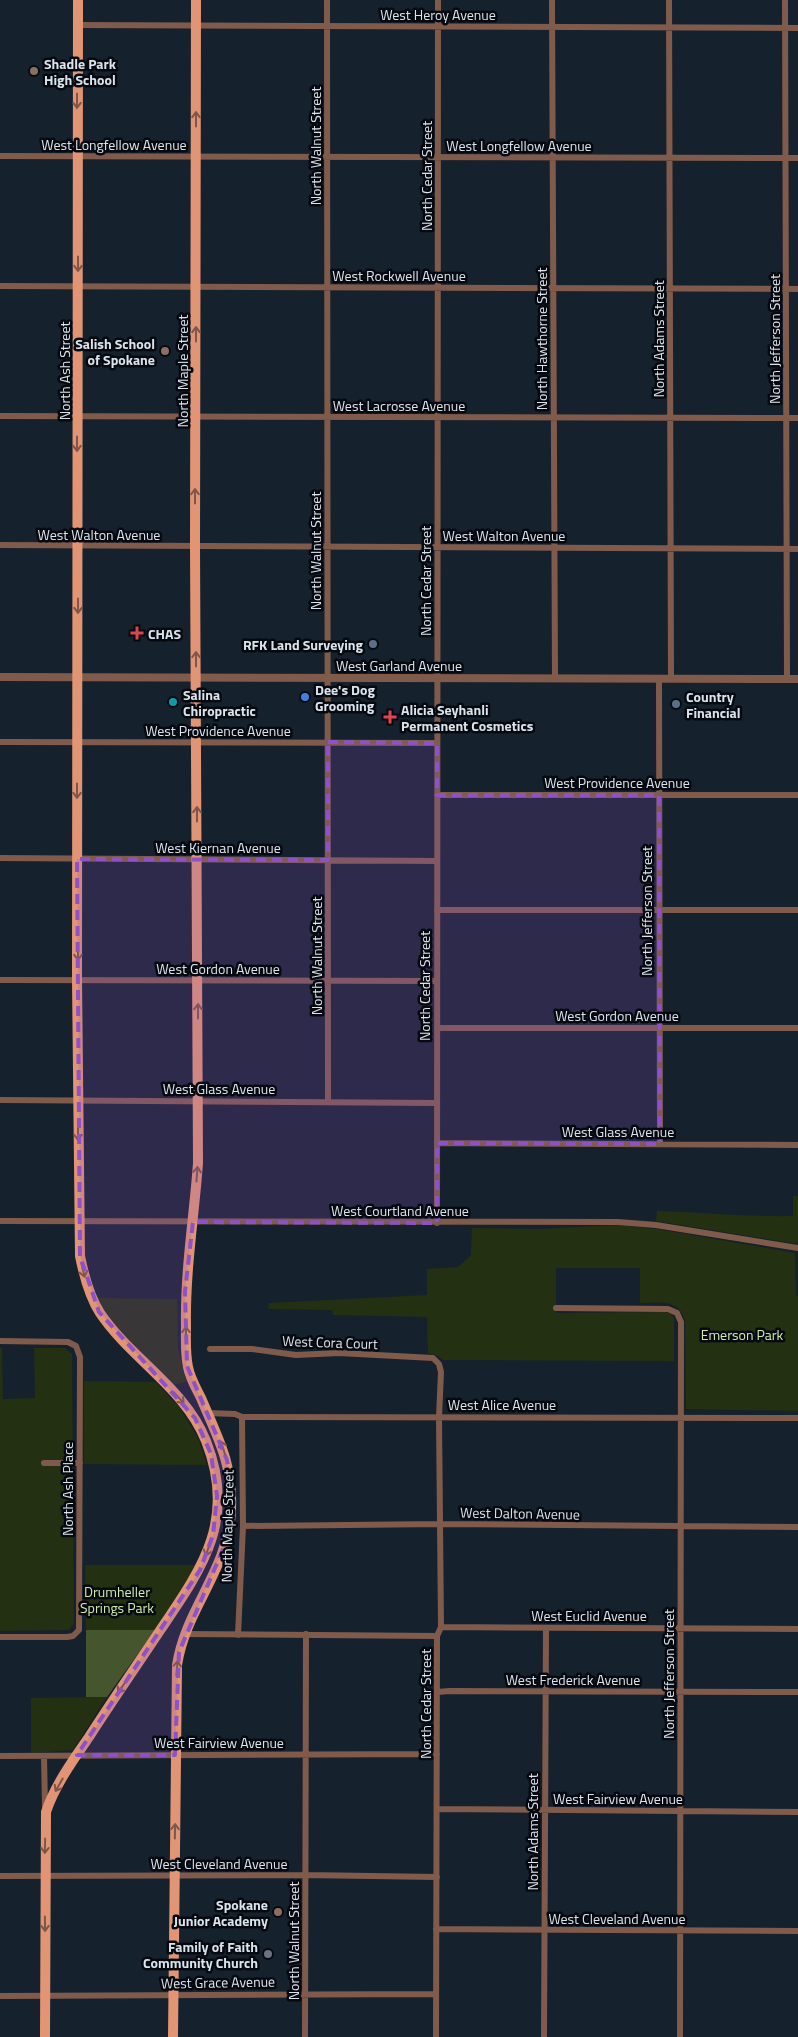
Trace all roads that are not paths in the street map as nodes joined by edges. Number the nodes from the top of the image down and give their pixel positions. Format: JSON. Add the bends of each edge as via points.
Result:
{"nodes":[{"id":1,"x":78,"y":0,"type":"edge"},
{"id":2,"x":196,"y":0,"type":"edge"},
{"id":3,"x":328,"y":0,"type":"edge"},
{"id":4,"x":438,"y":0,"type":"edge"},
{"id":5,"x":552,"y":0,"type":"edge"},
{"id":6,"x":669,"y":0,"type":"edge"},
{"id":7,"x":785,"y":0,"type":"edge"},
{"id":8,"x":196,"y":25,"type":"junction"},
{"id":9,"x":78,"y":26,"type":"junction"},
{"id":10,"x":328,"y":26,"type":"junction"},
{"id":11,"x":438,"y":27,"type":"junction"},
{"id":12,"x":552,"y":27,"type":"junction"},
{"id":13,"x":669,"y":28,"type":"junction"},
{"id":14,"x":785,"y":28,"type":"junction"},
{"id":15,"x":798,"y":28,"type":"edge"},
{"id":16,"x":0,"y":156,"type":"edge"},
{"id":17,"x":77,"y":156,"type":"junction"},
{"id":18,"x":196,"y":156,"type":"junction"},
{"id":19,"x":327,"y":157,"type":"junction"},
{"id":20,"x":438,"y":157,"type":"junction"},
{"id":21,"x":552,"y":158,"type":"junction"},
{"id":22,"x":670,"y":158,"type":"junction"},
{"id":23,"x":786,"y":158,"type":"junction"},
{"id":24,"x":798,"y":158,"type":"edge"},
{"id":25,"x":0,"y":286,"type":"edge"},
{"id":26,"x":78,"y":286,"type":"junction"},
{"id":27,"x":196,"y":287,"type":"junction"},
{"id":28,"x":328,"y":287,"type":"junction"},
{"id":29,"x":439,"y":288,"type":"junction"},
{"id":30,"x":553,"y":289,"type":"junction"},
{"id":31,"x":670,"y":289,"type":"junction"},
{"id":32,"x":786,"y":289,"type":"junction"},
{"id":33,"x":798,"y":289,"type":"edge"},
{"id":34,"x":0,"y":416,"type":"edge"},
{"id":35,"x":196,"y":416,"type":"junction"},
{"id":36,"x":77,"y":417,"type":"junction"},
{"id":37,"x":327,"y":417,"type":"junction"},
{"id":38,"x":438,"y":418,"type":"junction"},
{"id":39,"x":554,"y":418,"type":"junction"},
{"id":40,"x":671,"y":418,"type":"junction"},
{"id":41,"x":786,"y":418,"type":"junction"},
{"id":42,"x":798,"y":418,"type":"edge"},
{"id":43,"x":0,"y":545,"type":"edge"},
{"id":44,"x":78,"y":546,"type":"junction"},
{"id":45,"x":195,"y":546,"type":"junction"},
{"id":46,"x":327,"y":547,"type":"junction"},
{"id":47,"x":438,"y":547,"type":"junction"},
{"id":48,"x":554,"y":548,"type":"junction"},
{"id":49,"x":671,"y":549,"type":"junction"},
{"id":50,"x":786,"y":549,"type":"junction"},
{"id":51,"x":798,"y":549,"type":"edge"},
{"id":52,"x":0,"y":677,"type":"edge"},
{"id":53,"x":77,"y":677,"type":"junction"},
{"id":54,"x":196,"y":677,"type":"junction"},
{"id":55,"x":328,"y":678,"type":"junction"},
{"id":56,"x":436,"y":678,"type":"junction"},
{"id":57,"x":555,"y":678,"type":"junction"},
{"id":58,"x":659,"y":678,"type":"junction"},
{"id":59,"x":671,"y":678,"type":"junction"},
{"id":60,"x":787,"y":678,"type":"junction"},
{"id":61,"x":798,"y":678,"type":"edge"},
{"id":62,"x":0,"y":742,"type":"edge"},
{"id":63,"x":77,"y":742,"type":"junction"},
{"id":64,"x":197,"y":742,"type":"junction"},
{"id":65,"x":328,"y":742,"type":"junction"},
{"id":66,"x":437,"y":743,"type":"junction"},
{"id":67,"x":798,"y":794,"type":"edge"},
{"id":68,"x":437,"y":795,"type":"junction"},
{"id":69,"x":659,"y":795,"type":"junction"},
{"id":70,"x":0,"y":858,"type":"edge"},
{"id":71,"x":77,"y":859,"type":"junction"},
{"id":72,"x":197,"y":860,"type":"junction"},
{"id":73,"x":328,"y":860,"type":"junction"},
{"id":74,"x":437,"y":861,"type":"junction"},
{"id":75,"x":437,"y":910,"type":"junction"},
{"id":76,"x":659,"y":910,"type":"junction"},
{"id":77,"x":798,"y":910,"type":"edge"},
{"id":78,"x":0,"y":980,"type":"edge"},
{"id":79,"x":78,"y":980,"type":"junction"},
{"id":80,"x":198,"y":980,"type":"junction"},
{"id":81,"x":328,"y":981,"type":"junction"},
{"id":82,"x":437,"y":981,"type":"junction"},
{"id":83,"x":437,"y":1028,"type":"junction"},
{"id":84,"x":659,"y":1028,"type":"junction"},
{"id":85,"x":798,"y":1028,"type":"edge"},
{"id":86,"x":0,"y":1100,"type":"edge"},
{"id":87,"x":78,"y":1100,"type":"junction"},
{"id":88,"x":197,"y":1101,"type":"junction"},
{"id":89,"x":328,"y":1102,"type":"junction"},
{"id":90,"x":437,"y":1103,"type":"junction"},
{"id":91,"x":437,"y":1143,"type":"junction"},
{"id":92,"x":660,"y":1144,"type":"junction"},
{"id":93,"x":798,"y":1145,"type":"edge"},
{"id":94,"x":0,"y":1221,"type":"edge"},
{"id":95,"x":78,"y":1221,"type":"junction"},
{"id":96,"x":194,"y":1222,"type":"junction"},
{"id":97,"x":437,"y":1223,"type":"junction"},
{"id":98,"x":798,"y":1248,"type":"edge"},
{"id":99,"x":556,"y":1308,"type":"dead end"},
{"id":100,"x":0,"y":1341,"type":"edge"},
{"id":101,"x":210,"y":1349,"type":"dead end"},
{"id":102,"x":441,"y":1372,"type":"joint"},
{"id":103,"x":207,"y":1413,"type":"junction"},
{"id":104,"x":439,"y":1417,"type":"junction"},
{"id":105,"x":682,"y":1417,"type":"junction"},
{"id":106,"x":242,"y":1418,"type":"junction"},
{"id":107,"x":798,"y":1418,"type":"edge"},
{"id":108,"x":44,"y":1463,"type":"dead end"},
{"id":109,"x":80,"y":1463,"type":"junction"},
{"id":110,"x":441,"y":1524,"type":"junction"},
{"id":111,"x":243,"y":1526,"type":"junction"},
{"id":112,"x":681,"y":1527,"type":"junction"},
{"id":113,"x":798,"y":1527,"type":"edge"},
{"id":114,"x":441,"y":1627,"type":"junction"},
{"id":115,"x":546,"y":1628,"type":"junction"},
{"id":116,"x":681,"y":1628,"type":"junction"},
{"id":117,"x":798,"y":1629,"type":"edge"},
{"id":118,"x":184,"y":1634,"type":"junction"},
{"id":119,"x":306,"y":1634,"type":"junction"},
{"id":120,"x":238,"y":1635,"type":"junction"},
{"id":121,"x":437,"y":1636,"type":"junction"},
{"id":122,"x":0,"y":1637,"type":"edge"},
{"id":123,"x":545,"y":1691,"type":"junction"},
{"id":124,"x":438,"y":1692,"type":"junction"},
{"id":125,"x":681,"y":1692,"type":"junction"},
{"id":126,"x":798,"y":1692,"type":"edge"},
{"id":127,"x":306,"y":1754,"type":"junction"},
{"id":128,"x":437,"y":1754,"type":"junction"},
{"id":129,"x":76,"y":1755,"type":"junction"},
{"id":130,"x":175,"y":1755,"type":"junction"},
{"id":131,"x":0,"y":1756,"type":"edge"},
{"id":132,"x":44,"y":1756,"type":"junction"},
{"id":133,"x":438,"y":1809,"type":"junction"},
{"id":134,"x":545,"y":1810,"type":"junction"},
{"id":135,"x":680,"y":1810,"type":"junction"},
{"id":136,"x":798,"y":1812,"type":"edge"},
{"id":137,"x":45,"y":1816,"type":"junction"},
{"id":138,"x":306,"y":1875,"type":"junction"},
{"id":139,"x":0,"y":1876,"type":"edge"},
{"id":140,"x":44,"y":1876,"type":"junction"},
{"id":141,"x":174,"y":1876,"type":"junction"},
{"id":142,"x":437,"y":1877,"type":"junction"},
{"id":143,"x":436,"y":1929,"type":"junction"},
{"id":144,"x":544,"y":1930,"type":"junction"},
{"id":145,"x":680,"y":1931,"type":"junction"},
{"id":146,"x":798,"y":1931,"type":"edge"},
{"id":147,"x":306,"y":1993,"type":"junction"},
{"id":148,"x":436,"y":1994,"type":"junction"},
{"id":149,"x":173,"y":1995,"type":"junction"},
{"id":150,"x":0,"y":1996,"type":"edge"},
{"id":151,"x":45,"y":1996,"type":"junction"},
{"id":152,"x":45,"y":2037,"type":"edge"},
{"id":153,"x":173,"y":2037,"type":"edge"},
{"id":154,"x":305,"y":2037,"type":"edge"},
{"id":155,"x":436,"y":2037,"type":"edge"},
{"id":156,"x":544,"y":2037,"type":"edge"},
{"id":157,"x":680,"y":2037,"type":"edge"}],
"edges":[{"from":1,"to":9,"type":"main road","name":"North Ash Street"},
{"from":2,"to":8,"type":"main road","name":"North Maple Street"},
{"from":3,"to":10,"type":"street","name":"North Walnut Street"},
{"from":4,"to":11,"type":"street","name":"North Cedar Street"},
{"from":5,"to":12,"type":"street","name":"North Hawthorne Street"},
{"from":6,"to":13,"type":"street","name":"North Adams Street"},
{"from":7,"to":14,"type":"street","name":"North Jefferson Street"},
{"from":8,"to":9,"type":"street","name":"West Heroy Avenue"},
{"from":8,"to":10,"type":"street","name":"West Heroy Avenue"},
{"from":18,"to":8,"type":"main road","name":"North Maple Street","one_way":true},
{"from":9,"to":17,"type":"main road","name":"North Ash Street","one_way":true},
{"from":10,"to":11,"type":"street","name":"West Heroy Avenue"},
{"from":10,"to":19,"type":"street","name":"North Walnut Street"},
{"from":11,"to":12,"type":"street","name":"West Heroy Avenue"},
{"from":11,"to":20,"type":"street","name":"North Cedar Street"},
{"from":12,"to":13,"type":"street","name":"West Heroy Avenue"},
{"from":12,"to":21,"type":"street","name":"North Hawthorne Street"},
{"from":13,"to":14,"type":"street","name":"West Heroy Avenue"},
{"from":13,"to":22,"type":"street","name":"North Adams Street"},
{"from":14,"to":15,"type":"street","name":"West Heroy Avenue"},
{"from":14,"to":23,"type":"street","name":"North Jefferson Street"},
{"from":16,"to":17,"type":"street","name":"West Longfellow Avenue"},
{"from":17,"to":18,"type":"street","name":"West Longfellow Avenue"},
{"from":17,"to":26,"type":"main road","name":"North Ash Street","one_way":true},
{"from":18,"to":19,"type":"street","name":"West Longfellow Avenue"},
{"from":18,"to":27,"type":"main road","name":"North Maple Street"},
{"from":19,"to":20,"type":"street","name":"West Longfellow Avenue"},
{"from":19,"to":28,"type":"street","name":"North Walnut Street"},
{"from":20,"to":21,"type":"street","name":"West Longfellow Avenue"},
{"from":20,"to":29,"type":"street","name":"North Cedar Street"},
{"from":21,"to":22,"type":"street","name":"West Longfellow Avenue"},
{"from":21,"to":30,"type":"street","name":"North Hawthorne Street"},
{"from":22,"to":23,"type":"street","name":"West Longfellow Avenue"},
{"from":22,"to":31,"type":"street","name":"North Adams Street"},
{"from":23,"to":24,"type":"street","name":"West Longfellow Avenue"},
{"from":23,"to":32,"type":"street","name":"North Jefferson Street"},
{"from":25,"to":26,"type":"street","name":"West Rockwell Avenue"},
{"from":26,"to":27,"type":"street","name":"West Rockwell Avenue"},
{"from":26,"to":36,"type":"main road","name":"North Ash Street"},
{"from":27,"to":28,"type":"street","name":"West Rockwell Avenue"},
{"from":35,"to":27,"type":"main road","name":"North Maple Street","one_way":true},
{"from":28,"to":29,"type":"street","name":"West Rockwell Avenue"},
{"from":28,"to":37,"type":"street","name":"North Walnut Street"},
{"from":29,"to":30,"type":"street","name":"West Rockwell Avenue"},
{"from":29,"to":38,"type":"street","name":"North Cedar Street"},
{"from":30,"to":31,"type":"street","name":"West Rockwell Avenue"},
{"from":30,"to":39,"type":"street","name":"North Hawthorne Street"},
{"from":31,"to":32,"type":"street","name":"West Rockwell Avenue"},
{"from":31,"to":40,"type":"street","name":"North Adams Street"},
{"from":32,"to":33,"type":"street","name":"West Rockwell Avenue"},
{"from":32,"to":41,"type":"street","name":"North Jefferson Street"},
{"from":34,"to":36,"type":"street","name":"West Lacrosse Avenue"},
{"from":35,"to":36,"type":"street","name":"West Lacrosse Avenue"},
{"from":35,"to":37,"type":"street","name":"West Lacrosse Avenue"},
{"from":45,"to":35,"type":"main road","name":"North Maple Street","one_way":true},
{"from":36,"to":44,"type":"main road","name":"North Ash Street","one_way":true},
{"from":37,"to":38,"type":"street","name":"West Lacrosse Avenue"},
{"from":37,"to":46,"type":"street","name":"North Walnut Street"},
{"from":38,"to":39,"type":"street","name":"West Lacrosse Avenue"},
{"from":38,"to":47,"type":"street","name":"North Cedar Street"},
{"from":39,"to":40,"type":"street","name":"West Lacrosse Avenue"},
{"from":39,"to":48,"type":"street","name":"North Hawthorne Street"},
{"from":40,"to":41,"type":"street","name":"West Lacrosse Avenue"},
{"from":40,"to":49,"type":"street","name":"North Adams Street"},
{"from":41,"to":42,"type":"street","name":"West Lacrosse Avenue"},
{"from":41,"to":50,"type":"street","name":"North Jefferson Street"},
{"from":43,"to":44,"type":"street","name":"West Walton Avenue"},
{"from":44,"to":45,"type":"street","name":"West Walton Avenue"},
{"from":44,"to":53,"type":"main road","name":"North Ash Street","one_way":true},
{"from":45,"to":46,"type":"street","name":"West Walton Avenue"},
{"from":54,"to":45,"type":"main road","name":"North Maple Street","one_way":true},
{"from":46,"to":47,"type":"street","name":"West Walton Avenue"},
{"from":46,"to":55,"type":"street","name":"North Walnut Street"},
{"from":47,"to":48,"type":"street","name":"West Walton Avenue"},
{"from":47,"to":56,"type":"street","name":"North Cedar Street"},
{"from":48,"to":49,"type":"street","name":"West Walton Avenue"},
{"from":48,"to":57,"type":"street","name":"North Hawthorne Street"},
{"from":49,"to":50,"type":"street","name":"West Walton Avenue"},
{"from":49,"to":59,"type":"street","name":"North Adams Street"},
{"from":50,"to":51,"type":"street","name":"West Walton Avenue"},
{"from":50,"to":60,"type":"street","name":"North Jefferson Street"},
{"from":52,"to":53,"type":"street","name":"West Garland Avenue"},
{"from":53,"to":54,"type":"street","name":"West Garland Avenue"},
{"from":53,"to":63,"type":"main road","name":"North Ash Street"},
{"from":54,"to":55,"type":"street","name":"West Garland Avenue"},
{"from":54,"to":64,"type":"main road","name":"North Maple Street"},
{"from":55,"to":56,"type":"street","name":"West Garland Avenue"},
{"from":55,"to":65,"type":"street","name":"North Walnut Street"},
{"from":56,"to":57,"type":"street","name":"West Garland Avenue"},
{"from":56,"to":66,"type":"street","name":"North Cedar Street"},
{"from":57,"to":58,"type":"street","name":"West Garland Avenue"},
{"from":58,"to":59,"type":"street","name":"West Garland Avenue"},
{"from":58,"to":69,"type":"street","name":"North Jefferson Street"},
{"from":59,"to":60,"type":"street","name":"West Garland Avenue"},
{"from":60,"to":61,"type":"street","name":"West Garland Avenue"},
{"from":62,"to":63,"type":"street","name":"West Providence Avenue"},
{"from":63,"to":64,"type":"street","name":"West Providence Avenue"},
{"from":63,"to":71,"type":"main road","name":"North Ash Street","one_way":true},
{"from":64,"to":65,"type":"street","name":"West Providence Avenue"},
{"from":72,"to":64,"type":"main road","name":"North Maple Street","one_way":true},
{"from":65,"to":66,"type":"street","name":"West Providence Avenue"},
{"from":65,"to":73,"type":"street","name":"North Walnut Street"},
{"from":66,"to":68,"type":"street","name":"North Cedar Street"},
{"from":67,"to":69,"type":"street","name":"West Providence Avenue"},
{"from":68,"to":69,"type":"street","name":"West Providence Avenue"},
{"from":68,"to":74,"type":"street","name":"North Cedar Street"},
{"from":69,"to":76,"type":"street","name":"North Jefferson Street"},
{"from":70,"to":71,"type":"street","name":"West Kiernan Avenue"},
{"from":71,"to":72,"type":"street","name":"West Kiernan Avenue"},
{"from":71,"to":79,"type":"main road","name":"North Ash Street","one_way":true},
{"from":72,"to":73,"type":"street","name":"West Kiernan Avenue"},
{"from":72,"to":80,"type":"main road","name":"North Maple Street"},
{"from":73,"to":74,"type":"street","name":"West Kiernan Avenue"},
{"from":73,"to":81,"type":"street","name":"North Walnut Street"},
{"from":74,"to":75,"type":"street","name":"North Cedar Street"},
{"from":75,"to":76,"type":"street"},
{"from":75,"to":82,"type":"street","name":"North Cedar Street"},
{"from":76,"to":77,"type":"street"},
{"from":76,"to":84,"type":"street","name":"North Jefferson Street"},
{"from":78,"to":79,"type":"street","name":"West Gordon Avenue"},
{"from":79,"to":80,"type":"street","name":"West Gordon Avenue"},
{"from":79,"to":87,"type":"main road","name":"North Ash Street"},
{"from":80,"to":81,"type":"street","name":"West Gordon Avenue"},
{"from":88,"to":80,"type":"main road","name":"North Maple Street","one_way":true},
{"from":81,"to":82,"type":"street","name":"West Gordon Avenue"},
{"from":81,"to":89,"type":"street","name":"North Walnut Street"},
{"from":82,"to":83,"type":"street","name":"North Cedar Street"},
{"from":83,"to":84,"type":"street","name":"West Gordon Avenue"},
{"from":83,"to":90,"type":"street","name":"North Cedar Street"},
{"from":84,"to":85,"type":"street","name":"West Gordon Avenue"},
{"from":84,"to":92,"type":"street","name":"North Jefferson Street"},
{"from":86,"to":87,"type":"street","name":"West Glass Avenue"},
{"from":87,"to":88,"type":"street","name":"West Glass Avenue"},
{"from":87,"to":95,"type":"main road","name":"North Ash Street","one_way":true},
{"from":88,"to":89,"type":"street","name":"West Glass Avenue"},
{"from":96,"to":88,"type":"main road","name":"North Maple Street","one_way":true,"via":[[198,1164]]},
{"from":89,"to":90,"type":"street","name":"West Glass Avenue"},
{"from":90,"to":91,"type":"street","name":"North Cedar Street"},
{"from":91,"to":92,"type":"street","name":"West Glass Avenue"},
{"from":91,"to":97,"type":"street","name":"North Cedar Street"},
{"from":92,"to":93,"type":"street","name":"West Glass Avenue"},
{"from":94,"to":95,"type":"street","name":"West Courtland Avenue"},
{"from":95,"to":96,"type":"street","name":"West Courtland Avenue"},
{"from":95,"to":129,"type":"main road","name":"North Ash Street","one_way":true,"via":[[80,1256],[87,1286],[99,1312],[121,1341],[179,1397],[194,1418],[206,1440],[217,1496],[213,1535],[200,1570]]},
{"from":96,"to":97,"type":"street","name":"West Courtland Avenue"},
{"from":103,"to":96,"type":"main road","name":"North Maple Street","one_way":true,"via":[[190,1377],[186,1352],[185,1292]]},
{"from":97,"to":98,"type":"street","name":"West Courtland Avenue","via":[[618,1222]]},
{"from":99,"to":105,"type":"street","name":"North Jefferson Street","via":[[668,1309],[677,1313],[681,1322]]},
{"from":100,"to":109,"type":"street","name":"North Ash Place","via":[[66,1342],[76,1346],[80,1357]]},
{"from":101,"to":102,"type":"street","name":"West Cora Court","via":[[296,1355],[339,1353],[434,1358]]},
{"from":102,"to":104,"type":"street","name":"North Cedar Street"},
{"from":103,"to":106,"type":"street","name":"West Alice Avenue","via":[[235,1414]]},
{"from":118,"to":103,"type":"main road","name":"North Maple Street","one_way":true,"via":[[218,1569],[231,1522],[230,1473]]},
{"from":104,"to":105,"type":"street","name":"West Alice Avenue"},
{"from":104,"to":106,"type":"street","name":"West Alice Avenue"},
{"from":104,"to":110,"type":"street","name":"North Cedar Street"},
{"from":105,"to":107,"type":"street","name":"West Alice Avenue"},
{"from":105,"to":112,"type":"street","name":"North Jefferson Street"},
{"from":106,"to":111,"type":"street","name":"North Maple Street"},
{"from":108,"to":109,"type":"street"},
{"from":109,"to":122,"type":"street","name":"North Ash Place","via":[[78,1632],[67,1637]]},
{"from":110,"to":111,"type":"street","name":"West Dalton Avenue"},
{"from":110,"to":112,"type":"street","name":"West Dalton Avenue"},
{"from":110,"to":114,"type":"street","name":"North Cedar Street"},
{"from":111,"to":120,"type":"street","name":"North Maple Street"},
{"from":112,"to":113,"type":"street","name":"West Dalton Avenue"},
{"from":112,"to":116,"type":"street","name":"North Jefferson Street"},
{"from":114,"to":115,"type":"street","name":"West Euclid Avenue"},
{"from":114,"to":121,"type":"street","name":"North Cedar Street"},
{"from":115,"to":116,"type":"street","name":"West Euclid Avenue"},
{"from":115,"to":123,"type":"street","name":"North Adams Street"},
{"from":116,"to":117,"type":"street","name":"West Euclid Avenue"},
{"from":116,"to":125,"type":"street","name":"North Jefferson Street"},
{"from":118,"to":120,"type":"street"},
{"from":130,"to":118,"type":"main road","name":"North Maple Street","one_way":true,"via":[[176,1674]]},
{"from":119,"to":120,"type":"street"},
{"from":119,"to":121,"type":"street"},
{"from":119,"to":127,"type":"street","name":"North Walnut Street"},
{"from":121,"to":124,"type":"street","name":"North Cedar Street"},
{"from":123,"to":124,"type":"street","name":"West Frederick Avenue"},
{"from":123,"to":125,"type":"street","name":"West Frederick Avenue"},
{"from":123,"to":134,"type":"street","name":"North Adams Street"},
{"from":124,"to":128,"type":"street","name":"North Cedar Street"},
{"from":125,"to":126,"type":"street","name":"West Frederick Avenue"},
{"from":125,"to":135,"type":"street","name":"North Jefferson Street"},
{"from":127,"to":128,"type":"street","name":"West Fairview Avenue"},
{"from":127,"to":130,"type":"street","name":"West Fairview Avenue"},
{"from":127,"to":138,"type":"street","name":"North Walnut Street"},
{"from":128,"to":133,"type":"street","name":"North Cedar Street"},
{"from":129,"to":130,"type":"street","name":"West Fairview Avenue"},
{"from":129,"to":132,"type":"street","name":"West Fairview Avenue"},
{"from":129,"to":137,"type":"main road","name":"North Ash Street","one_way":true},
{"from":141,"to":130,"type":"main road","name":"North Maple Street","one_way":true},
{"from":131,"to":132,"type":"street","name":"West Fairview Avenue"},
{"from":132,"to":137,"type":"street"},
{"from":133,"to":134,"type":"street","name":"West Fairview Avenue"},
{"from":133,"to":142,"type":"street","name":"North Cedar Street"},
{"from":134,"to":135,"type":"street","name":"West Fairview Avenue"},
{"from":134,"to":144,"type":"street","name":"North Adams Street"},
{"from":135,"to":136,"type":"street","name":"West Fairview Avenue"},
{"from":135,"to":145,"type":"street","name":"North Jefferson Street"},
{"from":137,"to":140,"type":"main road","one_way":true},
{"from":138,"to":141,"type":"street","name":"West Cleveland Avenue"},
{"from":138,"to":142,"type":"street","name":"West Cleveland Avenue"},
{"from":138,"to":147,"type":"street","name":"North Walnut Street"},
{"from":139,"to":140,"type":"street","name":"West Cleveland Avenue"},
{"from":140,"to":141,"type":"street","name":"West Cleveland Avenue"},
{"from":140,"to":151,"type":"main road","one_way":true},
{"from":141,"to":149,"type":"main road","name":"North Maple Street"},
{"from":142,"to":143,"type":"street","name":"North Cedar Street"},
{"from":143,"to":144,"type":"street","name":"West Cleveland Avenue"},
{"from":143,"to":148,"type":"street","name":"North Cedar Street"},
{"from":144,"to":145,"type":"street","name":"West Cleveland Avenue"},
{"from":144,"to":156,"type":"street","name":"North Adams Street"},
{"from":145,"to":146,"type":"street","name":"West Cleveland Avenue"},
{"from":145,"to":157,"type":"street","name":"North Jefferson Street"},
{"from":147,"to":148,"type":"street","name":"West Grace Avenue"},
{"from":147,"to":149,"type":"street","name":"West Grace Avenue"},
{"from":147,"to":154,"type":"street","name":"North Walnut Street"},
{"from":148,"to":155,"type":"street","name":"North Cedar Street"},
{"from":149,"to":151,"type":"street","name":"West Grace Avenue"},
{"from":149,"to":153,"type":"main road","name":"North Maple Street"},
{"from":150,"to":151,"type":"street","name":"West Grace Avenue"},
{"from":151,"to":152,"type":"main road"}]}
